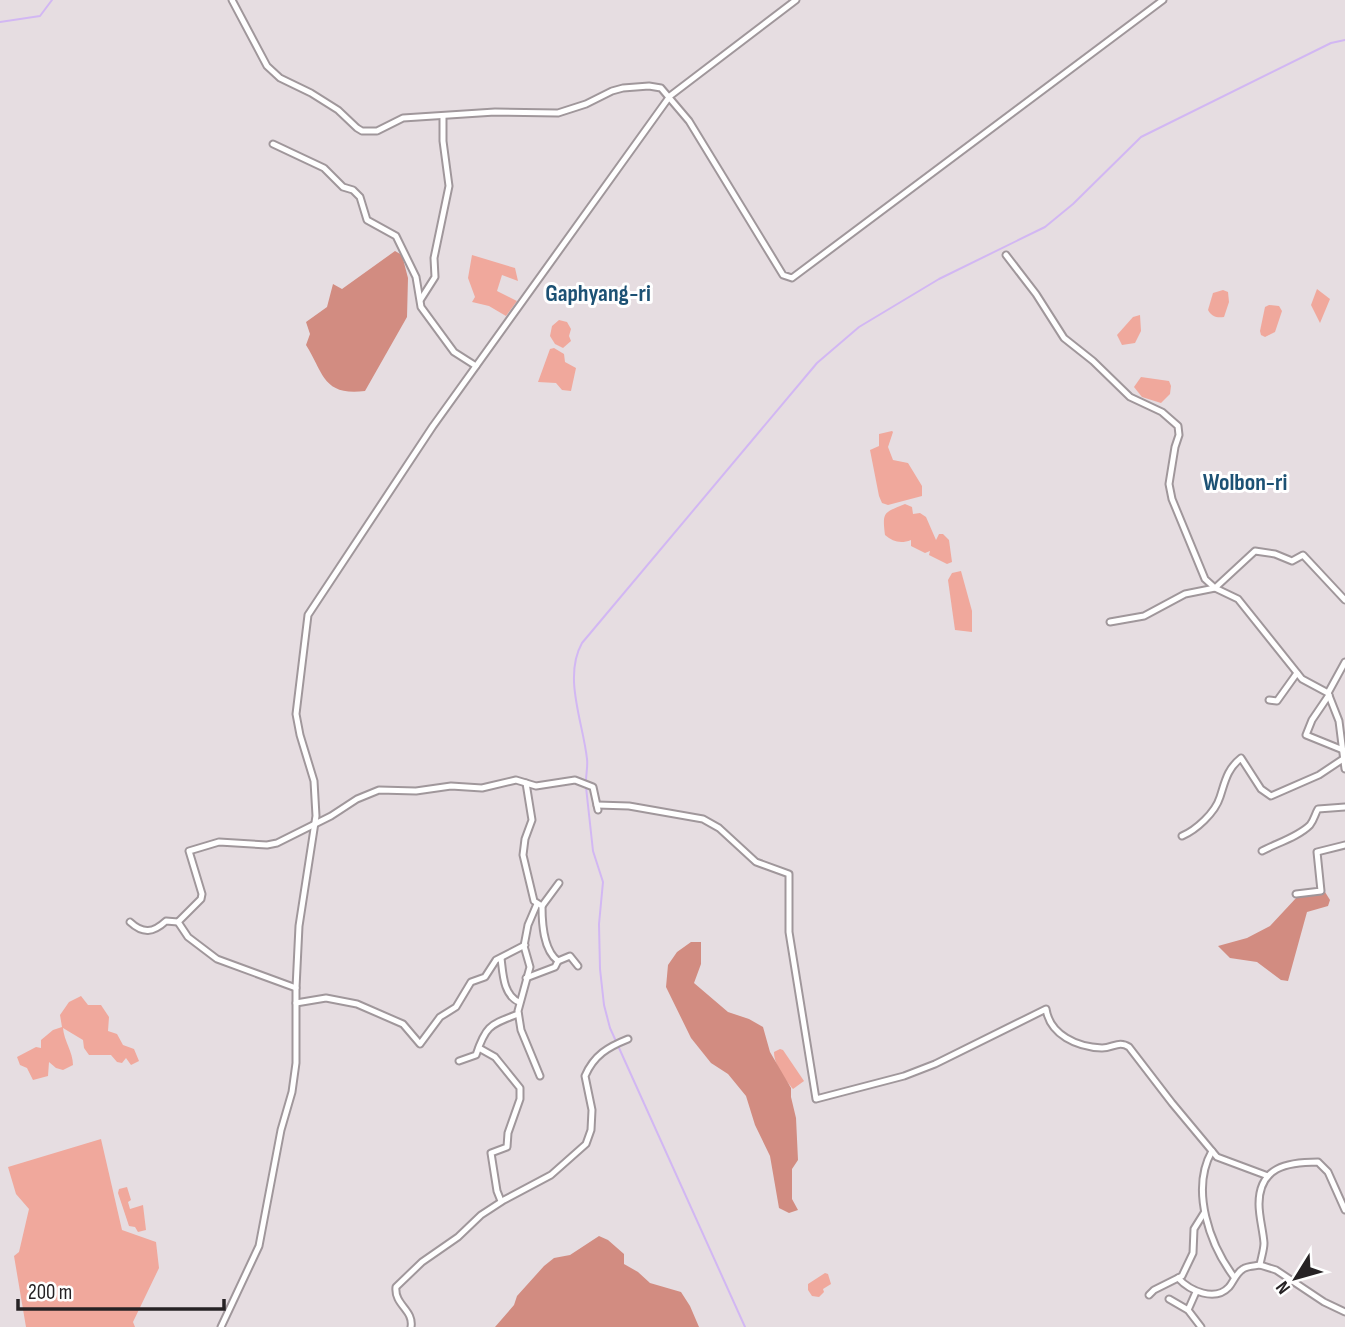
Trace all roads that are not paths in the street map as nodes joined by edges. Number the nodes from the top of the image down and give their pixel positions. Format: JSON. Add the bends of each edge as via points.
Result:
{"nodes":[{"id":1,"x":232,"y":0,"type":"edge"},
{"id":2,"x":796,"y":0,"type":"edge"},
{"id":3,"x":1163,"y":0,"type":"edge"},
{"id":4,"x":670,"y":96,"type":"junction"},
{"id":5,"x":443,"y":116,"type":"junction"},
{"id":6,"x":273,"y":144,"type":"dead end"},
{"id":7,"x":1006,"y":255,"type":"dead end"},
{"id":8,"x":421,"y":299,"type":"junction"},
{"id":9,"x":476,"y":366,"type":"junction"},
{"id":10,"x":1215,"y":588,"type":"junction"},
{"id":11,"x":1345,"y":600,"type":"edge"},
{"id":12,"x":1110,"y":622,"type":"dead end"},
{"id":13,"x":1345,"y":663,"type":"edge"},
{"id":14,"x":1297,"y":673,"type":"junction"},
{"id":15,"x":1328,"y":694,"type":"junction"},
{"id":16,"x":1269,"y":700,"type":"dead end"},
{"id":17,"x":1343,"y":750,"type":"junction"},
{"id":18,"x":1343,"y":759,"type":"edge"},
{"id":19,"x":1345,"y":769,"type":"edge"},
{"id":20,"x":526,"y":783,"type":"junction"},
{"id":21,"x":1345,"y":807,"type":"edge"},
{"id":22,"x":316,"y":823,"type":"junction"},
{"id":23,"x":1182,"y":836,"type":"dead end"},
{"id":24,"x":1345,"y":845,"type":"edge"},
{"id":25,"x":1262,"y":850,"type":"dead end"},
{"id":26,"x":559,"y":883,"type":"dead end"},
{"id":27,"x":1296,"y":894,"type":"dead end"},
{"id":28,"x":540,"y":905,"type":"junction"},
{"id":29,"x":130,"y":922,"type":"dead end"},
{"id":30,"x":178,"y":922,"type":"junction"},
{"id":31,"x":525,"y":944,"type":"junction"},
{"id":32,"x":501,"y":958,"type":"junction"},
{"id":33,"x":558,"y":961,"type":"junction"},
{"id":34,"x":578,"y":966,"type":"dead end"},
{"id":35,"x":526,"y":978,"type":"junction"},
{"id":36,"x":296,"y":988,"type":"junction"},
{"id":37,"x":519,"y":1002,"type":"junction"},
{"id":38,"x":296,"y":1003,"type":"junction"},
{"id":39,"x":518,"y":1014,"type":"junction"},
{"id":40,"x":626,"y":1040,"type":"dead end"},
{"id":41,"x":479,"y":1048,"type":"junction"},
{"id":42,"x":459,"y":1061,"type":"dead end"},
{"id":43,"x":540,"y":1076,"type":"dead end"},
{"id":44,"x":1212,"y":1151,"type":"junction"},
{"id":45,"x":1268,"y":1176,"type":"junction"},
{"id":46,"x":501,"y":1201,"type":"junction"},
{"id":47,"x":1345,"y":1210,"type":"edge"},
{"id":48,"x":1204,"y":1213,"type":"junction"},
{"id":49,"x":1260,"y":1265,"type":"junction"},
{"id":50,"x":1234,"y":1277,"type":"junction"},
{"id":51,"x":1178,"y":1278,"type":"junction"},
{"id":52,"x":1196,"y":1292,"type":"junction"},
{"id":53,"x":1149,"y":1295,"type":"dead end"},
{"id":54,"x":1170,"y":1299,"type":"dead end"},
{"id":55,"x":1188,"y":1310,"type":"junction"},
{"id":56,"x":1345,"y":1312,"type":"edge"},
{"id":57,"x":221,"y":1327,"type":"edge"},
{"id":58,"x":411,"y":1327,"type":"edge"},
{"id":59,"x":1201,"y":1327,"type":"edge"}],
"edges":[{"from":1,"to":5,"type":"street","via":[[267,66],[338,110],[357,128],[376,131],[403,118]]},
{"from":2,"to":4,"type":"street"},
{"from":3,"to":4,"type":"street","via":[[792,278],[783,275]]},
{"from":4,"to":5,"type":"street","via":[[661,88],[636,86],[558,113]]},
{"from":4,"to":9,"type":"street"},
{"from":5,"to":8,"type":"street","via":[[449,186],[434,258],[435,278]]},
{"from":6,"to":8,"type":"street","via":[[324,168],[360,197],[367,220],[396,236],[409,259]]},
{"from":7,"to":10,"type":"street","via":[[1063,338],[1130,397],[1162,412],[1178,426],[1169,484],[1172,499],[1201,573]]},
{"from":8,"to":9,"type":"street","via":[[421,307],[454,352]]},
{"from":9,"to":22,"type":"street","via":[[308,615],[296,714],[314,781]]},
{"from":10,"to":11,"type":"street","via":[[1255,551],[1292,561],[1303,555]]},
{"from":10,"to":12,"type":"street","via":[[1185,594],[1144,616]]},
{"from":10,"to":14,"type":"street","via":[[1238,599]]},
{"from":13,"to":15,"type":"street"},
{"from":14,"to":15,"type":"street"},
{"from":14,"to":16,"type":"street","via":[[1277,701]]},
{"from":15,"to":17,"type":"street","via":[[1339,720]]},
{"from":15,"to":17,"type":"street","via":[[1306,735]]},
{"from":17,"to":18,"type":"street"},
{"from":18,"to":19,"type":"street"},
{"from":18,"to":23,"type":"street","via":[[1270,796],[1241,758],[1229,769],[1219,798],[1203,822]]},
{"from":20,"to":22,"type":"street","via":[[379,790]]},
{"from":20,"to":28,"type":"street","via":[[532,820],[523,855],[534,901]]},
{"from":20,"to":44,"type":"street","via":[[536,786],[580,780],[594,789],[597,807],[619,804],[703,818],[756,862],[789,874],[789,932],[816,1100],[945,1060],[1046,1009],[1050,1024],[1066,1039],[1098,1048],[1121,1043],[1129,1047]]},
{"from":21,"to":25,"type":"street","via":[[1318,809],[1311,824]]},
{"from":22,"to":30,"type":"street","via":[[272,844],[219,842],[189,851],[202,897]]},
{"from":22,"to":36,"type":"street","via":[[301,910]]},
{"from":24,"to":27,"type":"street","via":[[1317,852],[1321,891]]},
{"from":26,"to":28,"type":"street"},
{"from":28,"to":31,"type":"street","via":[[529,919]]},
{"from":28,"to":33,"type":"street","via":[[546,942]]},
{"from":29,"to":30,"type":"street","via":[[151,932],[166,921]]},
{"from":30,"to":36,"type":"street","via":[[188,937],[222,962]]},
{"from":31,"to":32,"type":"street"},
{"from":31,"to":35,"type":"street","via":[[530,964]]},
{"from":32,"to":37,"type":"street","via":[[510,998]]},
{"from":32,"to":38,"type":"street","via":[[493,962],[485,978],[471,982],[456,1007],[440,1017],[420,1044],[403,1024],[357,1004],[326,999]]},
{"from":33,"to":34,"type":"street","via":[[570,956]]},
{"from":33,"to":35,"type":"street","via":[[555,967]]},
{"from":35,"to":37,"type":"street"},
{"from":36,"to":38,"type":"street"},
{"from":37,"to":39,"type":"street"},
{"from":38,"to":57,"type":"street","via":[[292,1092],[259,1246]]},
{"from":39,"to":41,"type":"street","via":[[487,1029]]},
{"from":39,"to":43,"type":"street"},
{"from":40,"to":46,"type":"street","via":[[597,1056],[585,1076],[592,1110],[586,1143],[551,1175]]},
{"from":41,"to":42,"type":"street","via":[[476,1055]]},
{"from":41,"to":46,"type":"street","via":[[495,1057],[520,1088],[507,1147],[491,1153]]},
{"from":44,"to":45,"type":"street","via":[[1223,1160]]},
{"from":44,"to":48,"type":"street","via":[[1204,1168]]},
{"from":45,"to":47,"type":"street","via":[[1286,1165],[1320,1163]]},
{"from":45,"to":49,"type":"street","via":[[1259,1203],[1264,1246]]},
{"from":46,"to":58,"type":"street","via":[[396,1287],[397,1300],[411,1317]]},
{"from":48,"to":50,"type":"street","via":[[1223,1262]]},
{"from":48,"to":51,"type":"street","via":[[1194,1229],[1193,1253]]},
{"from":49,"to":50,"type":"street","via":[[1243,1268]]},
{"from":49,"to":56,"type":"street"},
{"from":50,"to":52,"type":"street","via":[[1221,1292]]},
{"from":51,"to":52,"type":"street"},
{"from":51,"to":53,"type":"street"},
{"from":52,"to":55,"type":"street"},
{"from":54,"to":55,"type":"street"},
{"from":55,"to":59,"type":"street"}]}
